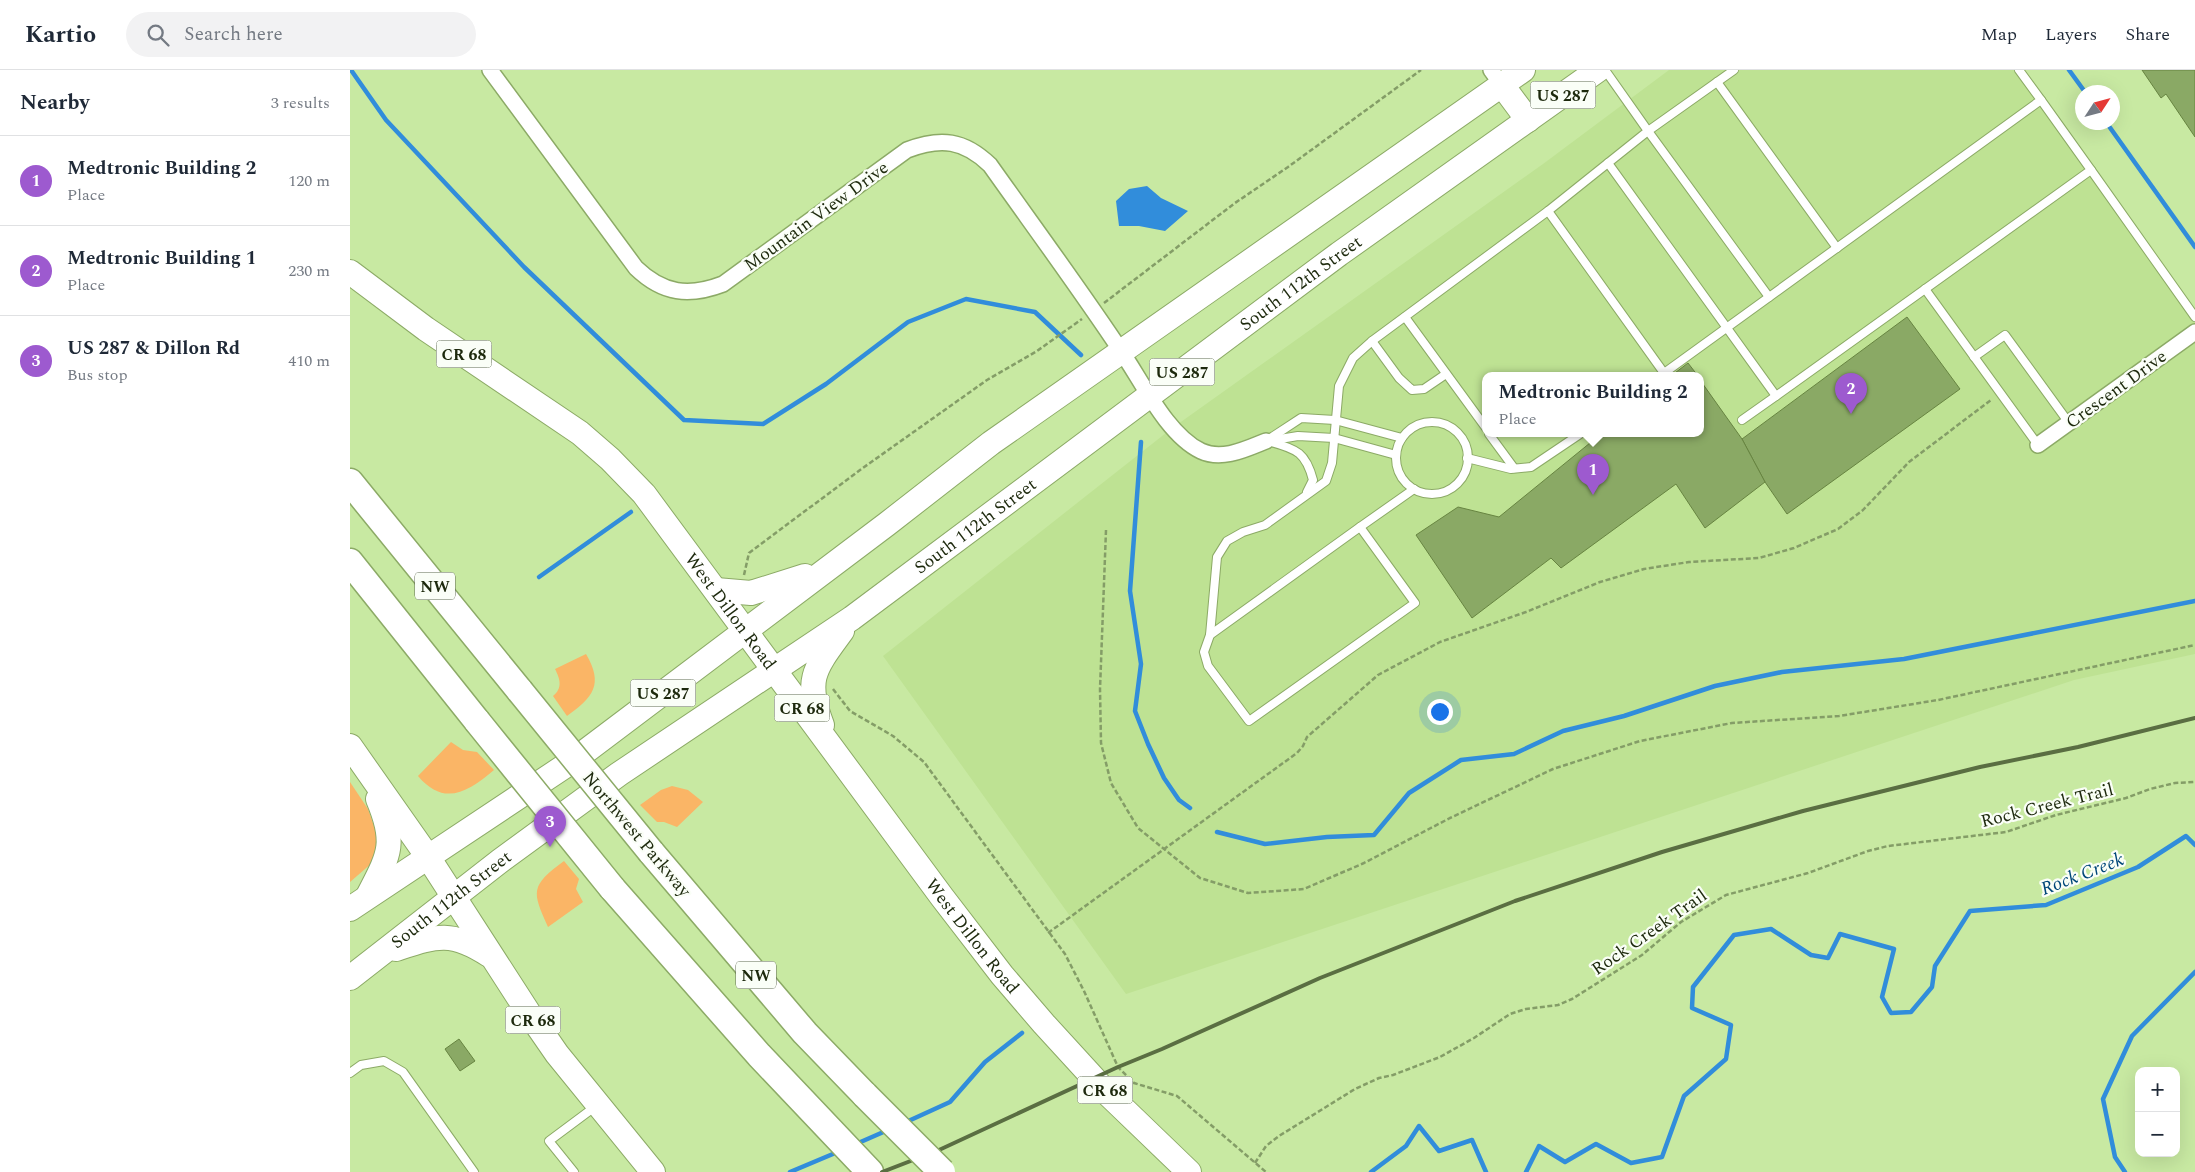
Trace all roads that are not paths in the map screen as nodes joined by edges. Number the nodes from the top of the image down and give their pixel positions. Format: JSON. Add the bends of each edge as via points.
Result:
{"nodes":[{"id":1,"x":490,"y":70,"type":"edge"},
{"id":2,"x":1523,"y":70,"type":"edge"},
{"id":3,"x":1598,"y":70,"type":"edge"},
{"id":4,"x":1605,"y":70,"type":"edge"},
{"id":5,"x":1734,"y":70,"type":"edge"},
{"id":6,"x":2019,"y":70,"type":"edge"},
{"id":7,"x":1497,"y":78,"type":"edge"},
{"id":8,"x":1717,"y":82,"type":"junction"},
{"id":9,"x":2041,"y":100,"type":"junction"},
{"id":10,"x":1528,"y":120,"type":"junction"},
{"id":11,"x":1648,"y":131,"type":"junction"},
{"id":12,"x":1608,"y":163,"type":"junction"},
{"id":13,"x":2091,"y":170,"type":"junction"},
{"id":14,"x":1548,"y":211,"type":"junction"},
{"id":15,"x":1837,"y":248,"type":"junction"},
{"id":16,"x":350,"y":272,"type":"edge"},
{"id":17,"x":1925,"y":289,"type":"junction"},
{"id":18,"x":1769,"y":297,"type":"junction"},
{"id":19,"x":1405,"y":316,"type":"junction"},
{"id":20,"x":2195,"y":317,"type":"edge"},
{"id":21,"x":1727,"y":328,"type":"junction"},
{"id":22,"x":2195,"y":332,"type":"edge"},
{"id":23,"x":1372,"y":341,"type":"junction"},
{"id":24,"x":1121,"y":351,"type":"junction"},
{"id":25,"x":1974,"y":357,"type":"junction"},
{"id":26,"x":1660,"y":372,"type":"edge"},
{"id":27,"x":1666,"y":372,"type":"edge"},
{"id":28,"x":1446,"y":374,"type":"junction"},
{"id":29,"x":1149,"y":396,"type":"junction"},
{"id":30,"x":1776,"y":396,"type":"junction"},
{"id":31,"x":1335,"y":420,"type":"junction"},
{"id":32,"x":1742,"y":420,"type":"dead end"},
{"id":33,"x":2069,"y":422,"type":"junction"},
{"id":34,"x":1482,"y":423,"type":"edge"},
{"id":35,"x":1491,"y":437,"type":"edge"},
{"id":36,"x":1575,"y":437,"type":"edge"},
{"id":37,"x":1334,"y":438,"type":"junction"},
{"id":38,"x":1402,"y":438,"type":"junction"},
{"id":39,"x":1266,"y":441,"type":"junction"},
{"id":40,"x":2038,"y":445,"type":"joint"},
{"id":41,"x":1396,"y":455,"type":"junction"},
{"id":42,"x":1468,"y":458,"type":"junction"},
{"id":43,"x":1514,"y":468,"type":"junction"},
{"id":44,"x":350,"y":482,"type":"edge"},
{"id":45,"x":1414,"y":489,"type":"junction"},
{"id":46,"x":1305,"y":496,"type":"junction"},
{"id":47,"x":1360,"y":527,"type":"junction"},
{"id":48,"x":350,"y":562,"type":"edge"},
{"id":49,"x":826,"y":569,"type":"junction"},
{"id":50,"x":716,"y":590,"type":"junction"},
{"id":51,"x":852,"y":618,"type":"junction"},
{"id":52,"x":746,"y":630,"type":"junction"},
{"id":53,"x":1210,"y":635,"type":"junction"},
{"id":54,"x":776,"y":670,"type":"junction"},
{"id":55,"x":830,"y":745,"type":"junction"},
{"id":56,"x":350,"y":746,"type":"edge"},
{"id":57,"x":428,"y":857,"type":"junction"},
{"id":58,"x":454,"y":897,"type":"junction"},
{"id":59,"x":359,"y":904,"type":"edge"},
{"id":60,"x":382,"y":954,"type":"junction"},
{"id":61,"x":493,"y":957,"type":"junction"},
{"id":62,"x":350,"y":978,"type":"edge"},
{"id":63,"x":350,"y":1073,"type":"edge"},
{"id":64,"x":598,"y":1104,"type":"junction"},
{"id":65,"x":474,"y":1172,"type":"edge"},
{"id":66,"x":574,"y":1172,"type":"edge"},
{"id":67,"x":653,"y":1172,"type":"edge"},
{"id":68,"x":870,"y":1172,"type":"edge"},
{"id":69,"x":942,"y":1172,"type":"edge"},
{"id":70,"x":1189,"y":1172,"type":"edge"}],
"edges":[{"from":1,"to":24,"type":"street","name":"Mountain View Drive","via":[[636,268],[649,281],[664,288],[677,292],[706,290],[723,284],[908,150],[935,141],[950,142],[977,153],[990,165]]},
{"from":2,"to":7,"type":"main road","number":"US 287"},
{"from":3,"to":10,"type":"main road","name":"South 112th Street","number":"US 287"},
{"from":4,"to":11,"type":"lane"},
{"from":5,"to":8,"type":"lane"},
{"from":6,"to":9,"type":"lane"},
{"from":7,"to":10,"type":"main road"},
{"from":7,"to":24,"type":"main road","number":"US 287","via":[[1159,327]]},
{"from":8,"to":11,"type":"lane"},
{"from":8,"to":15,"type":"lane"},
{"from":9,"to":13,"type":"lane"},
{"from":9,"to":15,"type":"lane"},
{"from":10,"to":29,"type":"main road","name":"South 112th Street","number":"US 287","via":[[1339,254]]},
{"from":11,"to":12,"type":"lane"},
{"from":11,"to":18,"type":"lane"},
{"from":12,"to":14,"type":"lane"},
{"from":12,"to":21,"type":"lane"},
{"from":13,"to":17,"type":"lane"},
{"from":13,"to":20,"type":"lane"},
{"from":14,"to":19,"type":"lane"},
{"from":14,"to":26,"type":"lane"},
{"from":15,"to":18,"type":"lane"},
{"from":16,"to":50,"type":"main road","name":"West Dillon Road","number":"CR 68","via":[[426,329],[580,433],[610,458],[644,494]]},
{"from":17,"to":25,"type":"lane"},
{"from":17,"to":30,"type":"lane"},
{"from":18,"to":21,"type":"lane"},
{"from":19,"to":23,"type":"lane"},
{"from":19,"to":28,"type":"lane"},
{"from":21,"to":27,"type":"lane"},
{"from":21,"to":30,"type":"lane"},
{"from":22,"to":33,"type":"street","name":"Crescent Drive"},
{"from":23,"to":28,"type":"lane","via":[[1412,390],[1424,389]]},
{"from":23,"to":31,"type":"lane","via":[[1353,358],[1339,386]]},
{"from":24,"to":29,"type":"street","name":"Mountain View Drive"},
{"from":24,"to":49,"type":"main road","number":"US 287","via":[[991,443]]},
{"from":25,"to":33,"type":"lane","via":[[2005,335]]},
{"from":25,"to":40,"type":"lane"},
{"from":28,"to":34,"type":"lane"},
{"from":29,"to":39,"type":"street","name":"Mountain View Drive","via":[[1180,436],[1206,453],[1236,452]]},
{"from":29,"to":51,"type":"main road","name":"South 112th Street","number":"US 287"},
{"from":30,"to":32,"type":"lane"},
{"from":31,"to":37,"type":"lane"},
{"from":31,"to":38,"type":"lane"},
{"from":31,"to":39,"type":"lane","via":[[1301,418]]},
{"from":33,"to":40,"type":"street","name":"Crescent Drive"},
{"from":35,"to":43,"type":"lane"},
{"from":36,"to":43,"type":"lane","via":[[1531,466]]},
{"from":37,"to":39,"type":"lane","via":[[1298,436]]},
{"from":37,"to":41,"type":"lane"},
{"from":37,"to":46,"type":"lane","via":[[1332,463],[1326,481]]},
{"from":38,"to":41,"type":"lane"},
{"from":38,"to":42,"type":"lane","via":[[1420,424],[1444,424],[1462,439]]},
{"from":39,"to":46,"type":"lane","via":[[1293,448],[1309,464],[1313,480]]},
{"from":41,"to":45,"type":"lane","via":[[1398,472]]},
{"from":42,"to":43,"type":"lane"},
{"from":42,"to":45,"type":"lane","via":[[1458,483],[1448,490],[1425,494]]},
{"from":44,"to":69,"type":"highway","name":"Northwest Parkway","number":"NW","bridge":true,"via":[[651,852],[805,1033]]},
{"from":45,"to":47,"type":"lane"},
{"from":46,"to":53,"type":"lane","via":[[1265,525],[1227,541],[1217,557]]},
{"from":47,"to":53,"type":"lane"},
{"from":47,"to":53,"type":"lane","via":[[1415,603],[1249,721],[1208,666],[1204,652]]},
{"from":48,"to":68,"type":"highway","bridge":true,"via":[[612,888],[816,1117]]},
{"from":49,"to":50,"type":"main road","via":[[751,593]]},
{"from":49,"to":52,"type":"main road","number":"US 287"},
{"from":50,"to":52,"type":"main road","name":"West Dillon Road","number":"CR 68"},
{"from":51,"to":54,"type":"main road","name":"South 112th Street","number":"US 287"},
{"from":51,"to":55,"type":"main road","via":[[816,669],[812,688]]},
{"from":52,"to":54,"type":"main road","name":"West Dillon Road","number":"CR 68"},
{"from":52,"to":57,"type":"main road","number":"US 287","via":[[576,758]]},
{"from":54,"to":55,"type":"main road","name":"West Dillon Road","number":"CR 68"},
{"from":54,"to":58,"type":"main road","name":"South 112th Street","number":"US 287","via":[[619,774]]},
{"from":55,"to":70,"type":"main road","name":"West Dillon Road","number":"CR 68","via":[[1014,989],[1104,1090]]},
{"from":56,"to":57,"type":"main road","number":"CR 68"},
{"from":56,"to":59,"type":"main road","via":[[374,789],[391,839],[388,856]]},
{"from":57,"to":58,"type":"main road","number":"CR 68"},
{"from":57,"to":59,"type":"main road","number":"US 287"},
{"from":58,"to":60,"type":"main road","name":"South 112th Street","number":"US 287"},
{"from":58,"to":61,"type":"main road","number":"CR 68"},
{"from":60,"to":61,"type":"main road","via":[[441,937],[458,938]]},
{"from":60,"to":62,"type":"main road","name":"South 112th Street","number":"US 287"},
{"from":61,"to":64,"type":"main road","number":"CR 68","via":[[535,1023]]},
{"from":63,"to":65,"type":"lane","via":[[361,1065],[384,1061],[403,1072]]},
{"from":64,"to":66,"type":"lane","via":[[549,1141]]},
{"from":64,"to":67,"type":"main road","number":"CR 68"}]}
